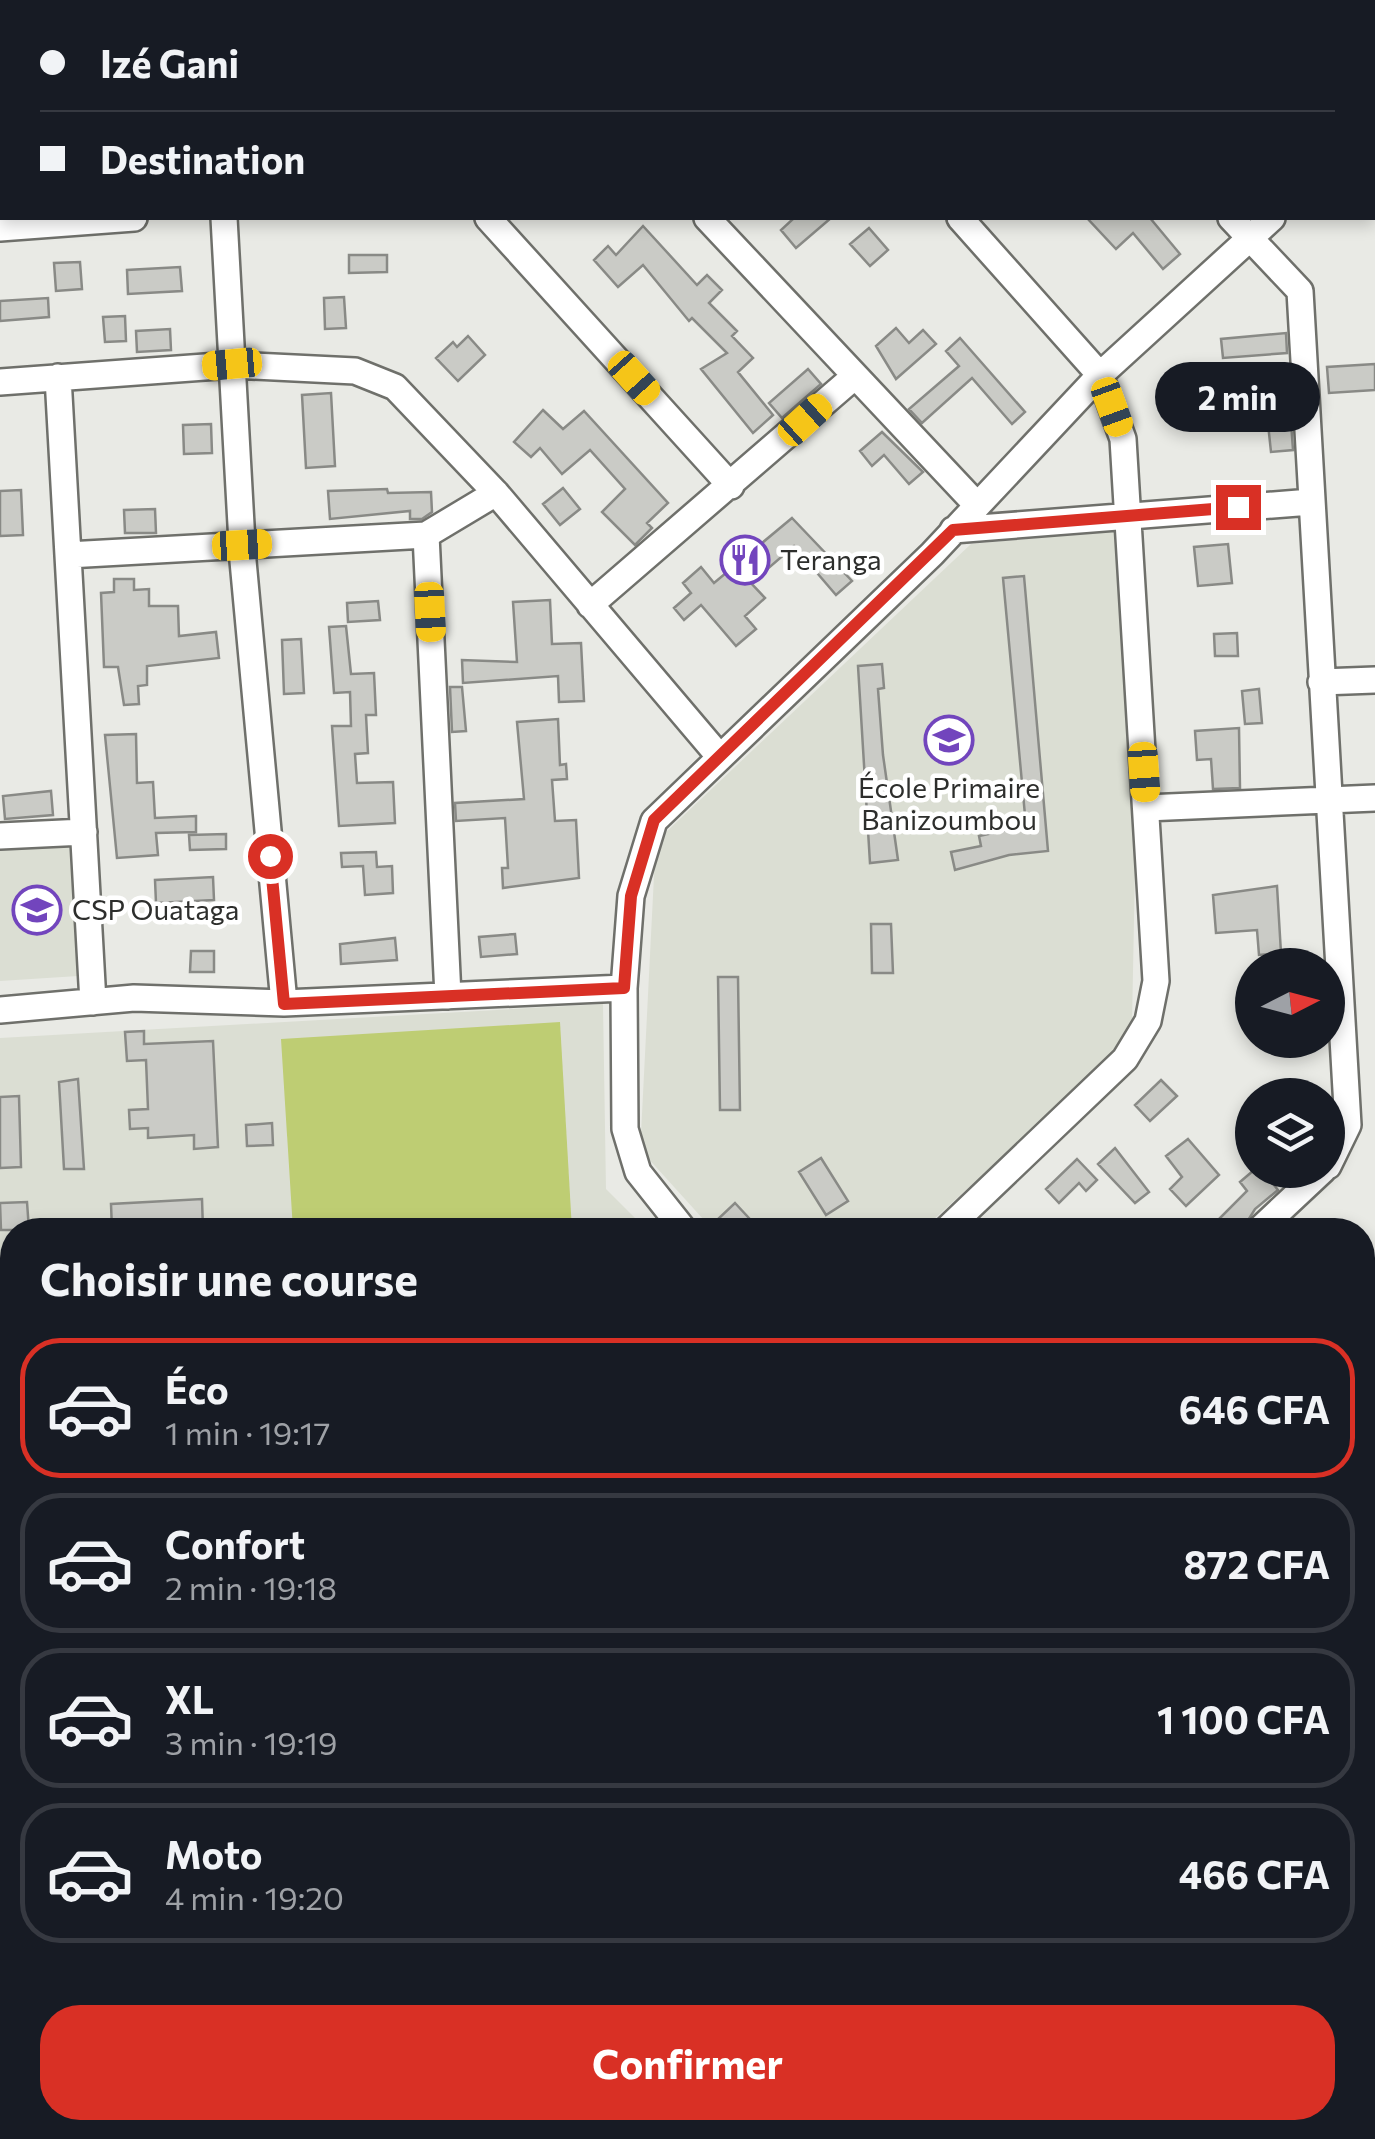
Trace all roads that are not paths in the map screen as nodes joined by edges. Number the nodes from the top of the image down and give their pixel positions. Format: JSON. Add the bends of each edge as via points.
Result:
{"nodes":[{"id":1,"x":107,"y":220,"type":"edge"},
{"id":2,"x":224,"y":220,"type":"edge"},
{"id":3,"x":490,"y":220,"type":"edge"},
{"id":4,"x":715,"y":220,"type":"edge"},
{"id":5,"x":962,"y":220,"type":"edge"},
{"id":6,"x":1233,"y":220,"type":"edge"},
{"id":7,"x":1270,"y":220,"type":"edge"},
{"id":8,"x":0,"y":228,"type":"edge"},
{"id":9,"x":1251,"y":238,"type":"junction"},
{"id":10,"x":232,"y":364,"type":"junction"},
{"id":11,"x":1100,"y":375,"type":"junction"},
{"id":12,"x":855,"y":376,"type":"junction"},
{"id":13,"x":58,"y":378,"type":"junction"},
{"id":14,"x":0,"y":382,"type":"edge"},
{"id":15,"x":731,"y":486,"type":"junction"},
{"id":16,"x":496,"y":493,"type":"junction"},
{"id":17,"x":1311,"y":502,"type":"junction"},
{"id":18,"x":976,"y":504,"type":"junction"},
{"id":19,"x":1128,"y":515,"type":"junction"},
{"id":20,"x":953,"y":530,"type":"junction"},
{"id":21,"x":426,"y":535,"type":"junction"},
{"id":22,"x":242,"y":545,"type":"junction"},
{"id":23,"x":68,"y":555,"type":"junction"},
{"id":24,"x":590,"y":605,"type":"junction"},
{"id":25,"x":1375,"y":680,"type":"edge"},
{"id":26,"x":1321,"y":682,"type":"junction"},
{"id":27,"x":720,"y":756,"type":"junction"},
{"id":28,"x":1375,"y":798,"type":"edge"},
{"id":29,"x":1328,"y":801,"type":"junction"},
{"id":30,"x":1146,"y":808,"type":"junction"},
{"id":31,"x":84,"y":832,"type":"junction"},
{"id":32,"x":0,"y":836,"type":"edge"},
{"id":33,"x":624,"y":988,"type":"junction"},
{"id":34,"x":448,"y":996,"type":"junction"},
{"id":35,"x":94,"y":1002,"type":"junction"},
{"id":36,"x":284,"y":1004,"type":"junction"},
{"id":37,"x":0,"y":1010,"type":"edge"},
{"id":38,"x":1345,"y":1131,"type":"edge"},
{"id":39,"x":1304,"y":1188,"type":"edge"},
{"id":40,"x":674,"y":1218,"type":"edge"},
{"id":41,"x":959,"y":1218,"type":"edge"},
{"id":42,"x":1272,"y":1218,"type":"edge"}],
"edges":[{"from":1,"to":8,"type":"street"},
{"from":2,"to":10,"type":"street"},
{"from":3,"to":15,"type":"street"},
{"from":4,"to":12,"type":"street"},
{"from":5,"to":11,"type":"street"},
{"from":6,"to":9,"type":"street"},
{"from":7,"to":9,"type":"street"},
{"from":9,"to":11,"type":"street"},
{"from":9,"to":17,"type":"street","via":[[1300,291]]},
{"from":10,"to":13,"type":"street"},
{"from":10,"to":16,"type":"street","via":[[356,370],[395,387]]},
{"from":10,"to":22,"type":"street"},
{"from":11,"to":18,"type":"street"},
{"from":11,"to":19,"type":"street","via":[[1123,439]]},
{"from":12,"to":15,"type":"street"},
{"from":12,"to":18,"type":"street"},
{"from":13,"to":14,"type":"street"},
{"from":13,"to":23,"type":"street"},
{"from":15,"to":24,"type":"street"},
{"from":16,"to":21,"type":"street"},
{"from":16,"to":24,"type":"street"},
{"from":17,"to":19,"type":"street"},
{"from":17,"to":26,"type":"street"},
{"from":18,"to":20,"type":"street"},
{"from":19,"to":20,"type":"street"},
{"from":19,"to":30,"type":"street"},
{"from":20,"to":27,"type":"street"},
{"from":21,"to":22,"type":"street"},
{"from":21,"to":34,"type":"street"},
{"from":22,"to":23,"type":"street"},
{"from":22,"to":36,"type":"street"},
{"from":23,"to":31,"type":"street"},
{"from":24,"to":27,"type":"street"},
{"from":25,"to":26,"type":"street"},
{"from":26,"to":29,"type":"street"},
{"from":27,"to":33,"type":"street","via":[[654,820],[631,896]]},
{"from":28,"to":29,"type":"street"},
{"from":29,"to":30,"type":"street"},
{"from":29,"to":38,"type":"street"},
{"from":30,"to":41,"type":"street","via":[[1156,982],[1148,1021],[1126,1059]]},
{"from":31,"to":32,"type":"street"},
{"from":31,"to":35,"type":"street"},
{"from":33,"to":34,"type":"street"},
{"from":33,"to":40,"type":"street","via":[[626,1129],[638,1172]]},
{"from":34,"to":36,"type":"street"},
{"from":35,"to":36,"type":"street"},
{"from":35,"to":37,"type":"street"},
{"from":39,"to":42,"type":"street"}]}
